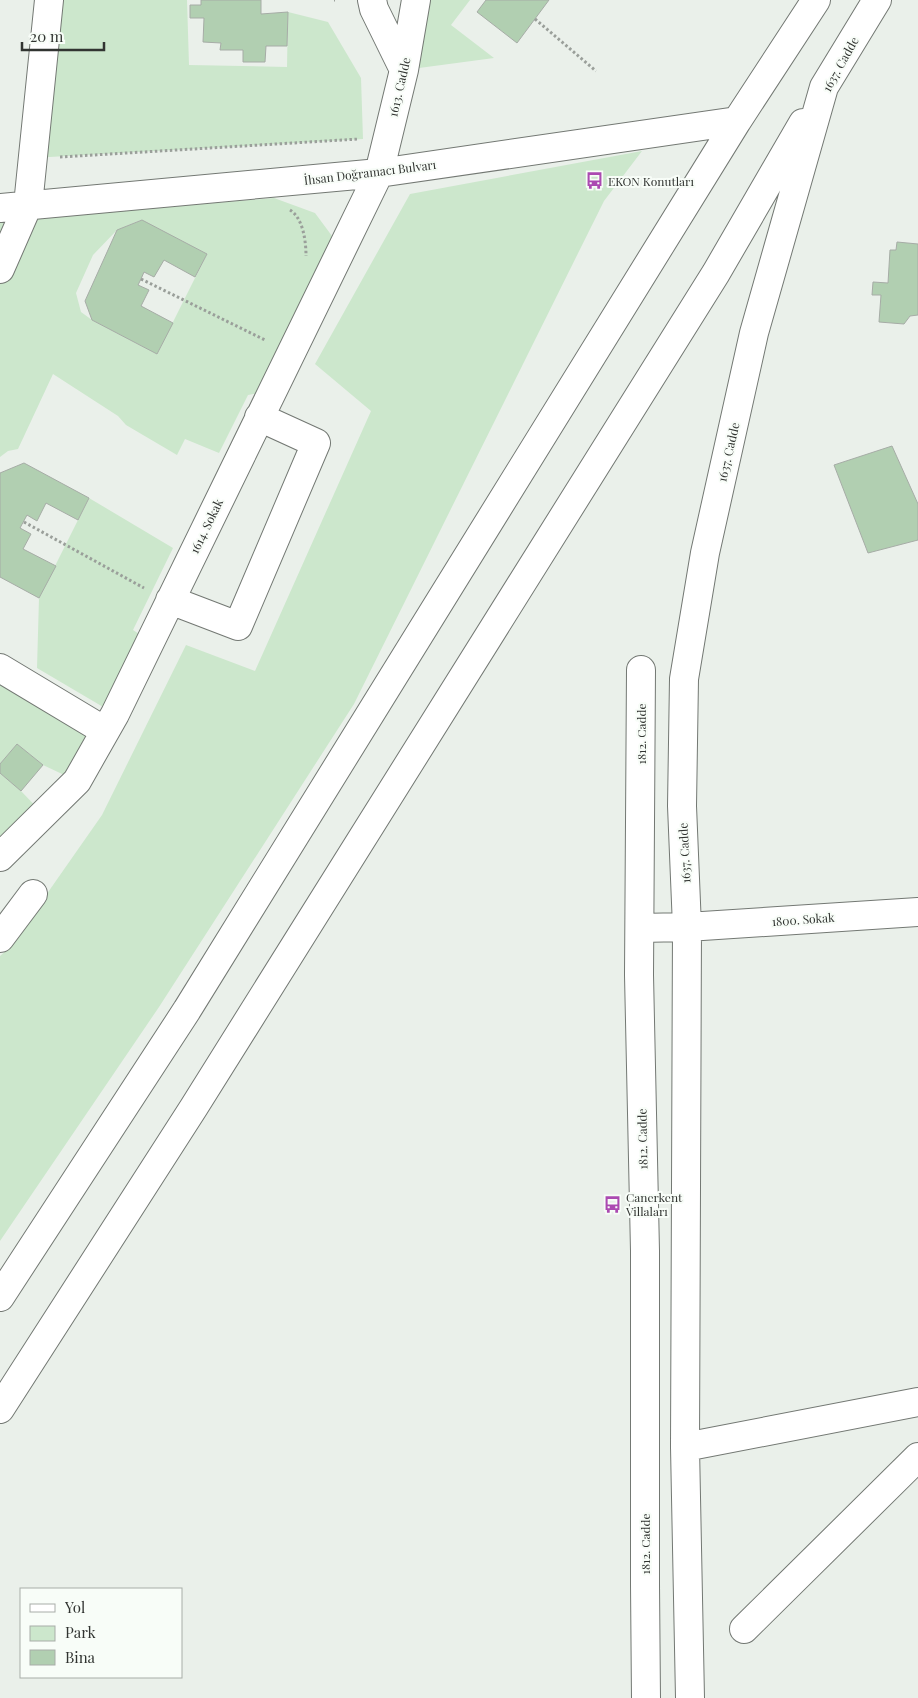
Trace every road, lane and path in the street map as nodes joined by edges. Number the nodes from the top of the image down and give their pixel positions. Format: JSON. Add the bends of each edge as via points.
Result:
{"nodes":[{"id":1,"x":49,"y":0,"type":"edge"},
{"id":2,"x":372,"y":0,"type":"edge"},
{"id":3,"x":416,"y":0,"type":"edge"},
{"id":4,"x":816,"y":0,"type":"edge"},
{"id":5,"x":876,"y":0,"type":"edge"},
{"id":6,"x":535,"y":19,"type":"dead end"},
{"id":7,"x":404,"y":70,"type":"junction"},
{"id":8,"x":596,"y":71,"type":"dead end"},
{"id":9,"x":824,"y":87,"type":"junction"},
{"id":10,"x":737,"y":121,"type":"junction"},
{"id":11,"x":363,"y":139,"type":"dead end"},
{"id":12,"x":32,"y":158,"type":"junction"},
{"id":13,"x":379,"y":173,"type":"junction"},
{"id":14,"x":28,"y":205,"type":"junction"},
{"id":15,"x":286,"y":207,"type":"dead end"},
{"id":16,"x":0,"y":208,"type":"edge"},
{"id":17,"x":302,"y":264,"type":"dead end"},
{"id":18,"x":0,"y":269,"type":"edge"},
{"id":19,"x":141,"y":279,"type":"dead end"},
{"id":20,"x":270,"y":332,"type":"dead end"},
{"id":21,"x":266,"y":340,"type":"junction"},
{"id":22,"x":261,"y":349,"type":"dead end"},
{"id":23,"x":259,"y":417,"type":"junction"},
{"id":24,"x":24,"y":522,"type":"dead end"},
{"id":25,"x":140,"y":596,"type":"dead end"},
{"id":26,"x":170,"y":600,"type":"dead end"},
{"id":27,"x":0,"y":668,"type":"edge"},
{"id":28,"x":641,"y":670,"type":"dead end"},
{"id":29,"x":105,"y":731,"type":"junction"},
{"id":30,"x":0,"y":857,"type":"edge"},
{"id":31,"x":33,"y":894,"type":"dead end"},
{"id":32,"x":918,"y":912,"type":"edge"},
{"id":33,"x":687,"y":927,"type":"junction"},
{"id":34,"x":640,"y":928,"type":"junction"},
{"id":35,"x":0,"y":938,"type":"edge"},
{"id":36,"x":0,"y":1297,"type":"edge"},
{"id":37,"x":918,"y":1402,"type":"edge"},
{"id":38,"x":0,"y":1409,"type":"edge"},
{"id":39,"x":685,"y":1447,"type":"junction"},
{"id":40,"x":918,"y":1457,"type":"edge"},
{"id":41,"x":744,"y":1629,"type":"dead end"},
{"id":42,"x":646,"y":1698,"type":"edge"},
{"id":43,"x":690,"y":1698,"type":"edge"}],
"edges":[{"from":1,"to":12,"type":"street"},
{"from":2,"to":7,"type":"street"},
{"from":3,"to":7,"type":"street","name":"1613. Cadde"},
{"from":4,"to":10,"type":"street"},
{"from":5,"to":9,"type":"street","name":"1637. Cadde"},
{"from":6,"to":8,"type":"path"},
{"from":7,"to":13,"type":"street","name":"1613. Cadde"},
{"from":9,"to":33,"type":"street","name":"1637. Cadde","via":[[754,332],[705,553],[686,669],[682,806]]},
{"from":9,"to":38,"type":"street","via":[[716,274],[194,1107]]},
{"from":10,"to":13,"type":"street","name":"İhsan Doğramacı Bulvarı"},
{"from":10,"to":36,"type":"street","via":[[187,1010]]},
{"from":11,"to":12,"type":"path"},
{"from":12,"to":14,"type":"street"},
{"from":13,"to":14,"type":"street","name":"İhsan Doğramacı Bulvarı"},
{"from":13,"to":23,"type":"street","name":"1614. Sokak"},
{"from":14,"to":16,"type":"street","name":"İhsan Doğramacı Bulvarı"},
{"from":14,"to":18,"type":"street"},
{"from":15,"to":17,"type":"path","via":[[294,212],[305,234],[306,255]]},
{"from":19,"to":21,"type":"path"},
{"from":20,"to":21,"type":"path"},
{"from":21,"to":22,"type":"path"},
{"from":23,"to":26,"type":"street","via":[[316,442],[238,626]]},
{"from":23,"to":29,"type":"street","name":"1614. Sokak"},
{"from":24,"to":25,"type":"path","via":[[144,588]]},
{"from":27,"to":29,"type":"street"},
{"from":28,"to":34,"type":"street","name":"1812. Cadde"},
{"from":29,"to":30,"type":"street","name":"1614. Sokak","via":[[77,781]]},
{"from":31,"to":35,"type":"street"},
{"from":32,"to":33,"type":"street","name":"1800. Sokak"},
{"from":33,"to":34,"type":"street","name":"1800. Sokak"},
{"from":33,"to":39,"type":"street"},
{"from":34,"to":42,"type":"street","name":"1812. Cadde"},
{"from":37,"to":39,"type":"street"},
{"from":39,"to":43,"type":"street"},
{"from":40,"to":41,"type":"street"}]}
